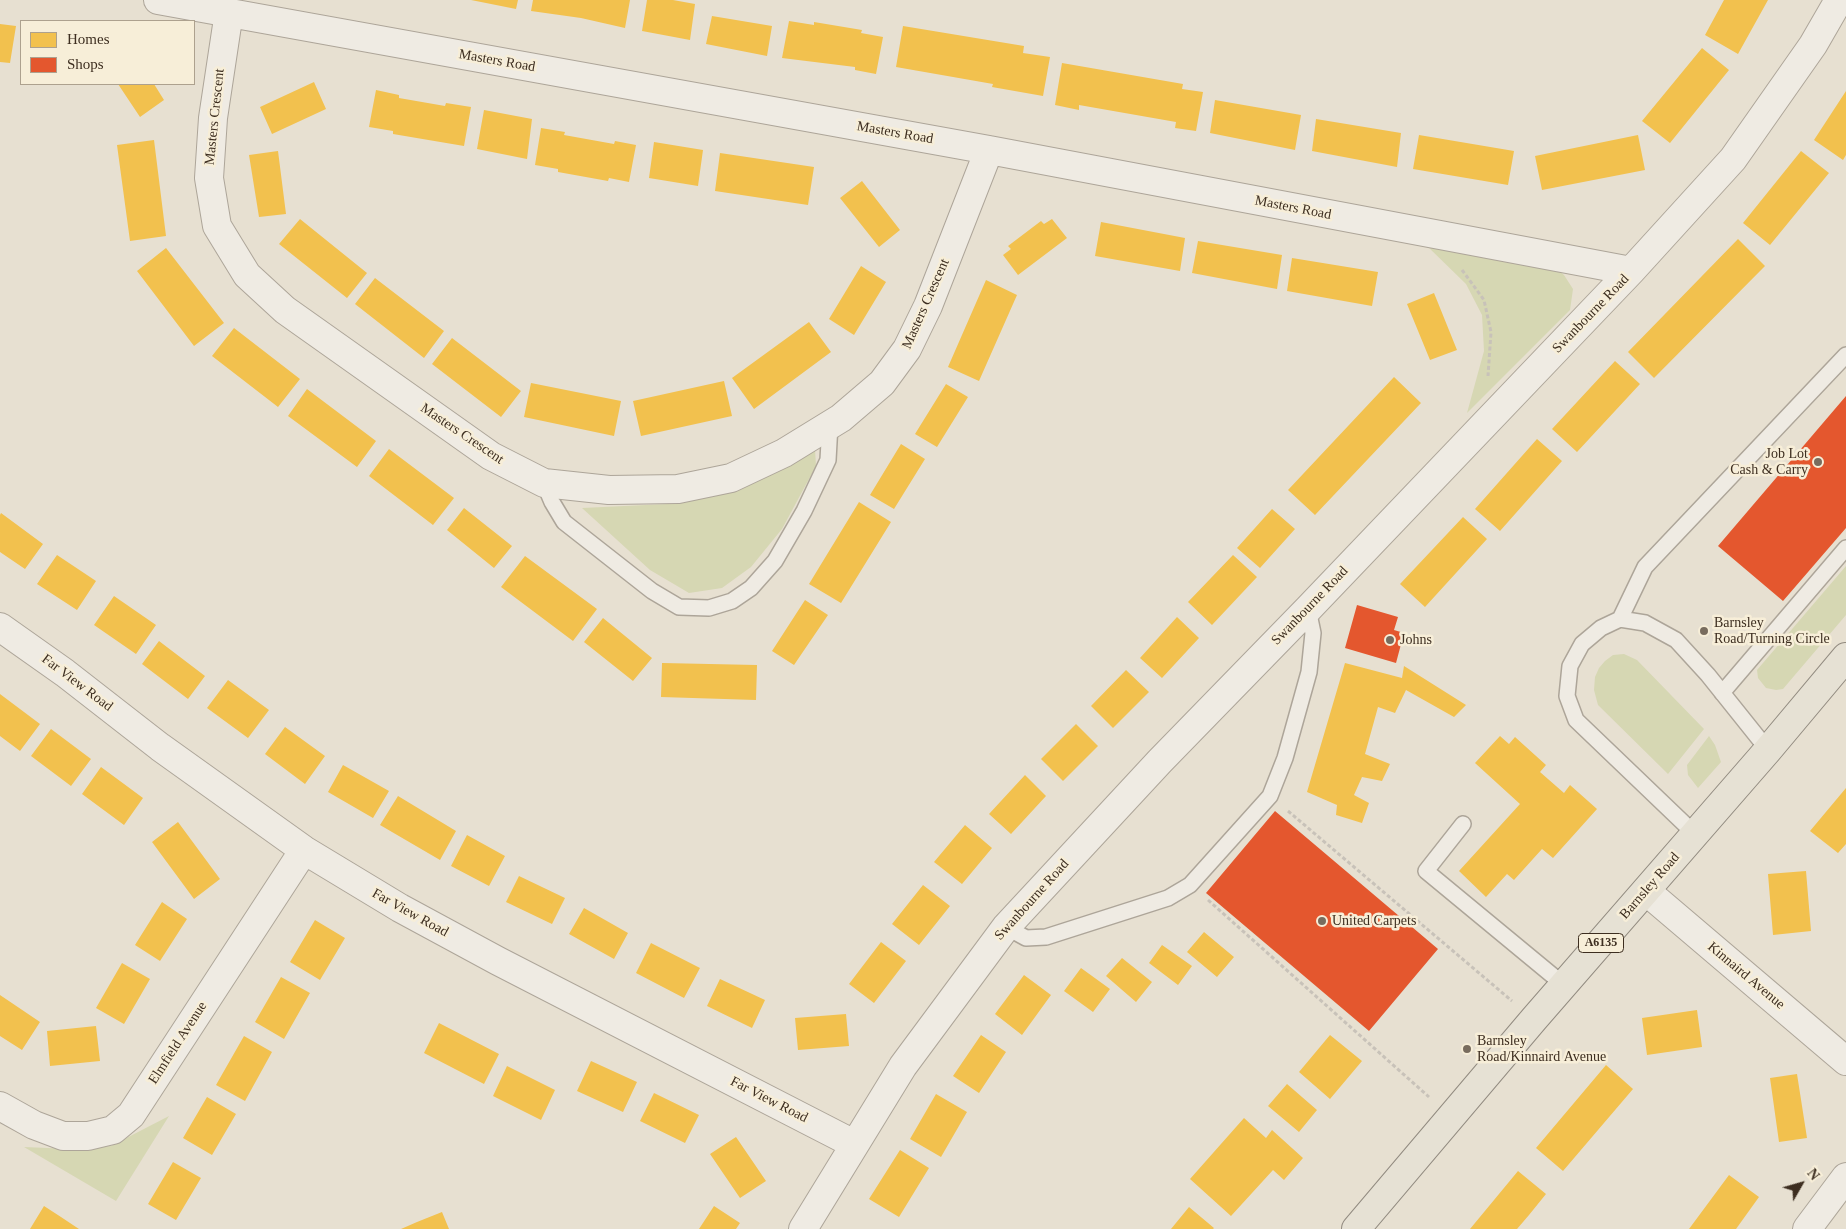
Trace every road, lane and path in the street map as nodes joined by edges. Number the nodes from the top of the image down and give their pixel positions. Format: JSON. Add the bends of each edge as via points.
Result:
{"nodes":[{"id":1,"x":158,"y":0,"type":"edge"},
{"id":2,"x":1839,"y":0,"type":"edge"},
{"id":3,"x":229,"y":12,"type":"junction"},
{"id":4,"x":989,"y":150,"type":"junction"},
{"id":5,"x":1459,"y":266,"type":"dead end"},
{"id":6,"x":1631,"y":271,"type":"junction"},
{"id":7,"x":1846,"y":355,"type":"edge"},
{"id":8,"x":1486,"y":382,"type":"dead end"},
{"id":9,"x":830,"y":424,"type":"junction"},
{"id":10,"x":544,"y":483,"type":"junction"},
{"id":11,"x":1846,"y":548,"type":"edge"},
{"id":12,"x":1308,"y":609,"type":"junction"},
{"id":13,"x":1620,"y":619,"type":"junction"},
{"id":14,"x":0,"y":627,"type":"edge"},
{"id":15,"x":1846,"y":657,"type":"edge"},
{"id":16,"x":1722,"y":693,"type":"junction"},
{"id":17,"x":1768,"y":750,"type":"junction"},
{"id":18,"x":1270,"y":796,"type":"junction"},
{"id":19,"x":1463,"y":824,"type":"dead end"},
{"id":20,"x":1695,"y":834,"type":"junction"},
{"id":21,"x":304,"y":850,"type":"junction"},
{"id":22,"x":1190,"y":885,"type":"junction"},
{"id":23,"x":1646,"y":891,"type":"junction"},
{"id":24,"x":1006,"y":927,"type":"junction"},
{"id":25,"x":1564,"y":985,"type":"junction"},
{"id":26,"x":1534,"y":1020,"type":"junction"},
{"id":27,"x":1846,"y":1061,"type":"edge"},
{"id":28,"x":0,"y":1106,"type":"edge"},
{"id":29,"x":1452,"y":1118,"type":"junction"},
{"id":30,"x":854,"y":1144,"type":"junction"},
{"id":31,"x":1846,"y":1177,"type":"edge"},
{"id":32,"x":803,"y":1229,"type":"edge"},
{"id":33,"x":1356,"y":1229,"type":"edge"},
{"id":34,"x":1808,"y":1229,"type":"edge"}],
"edges":[{"from":1,"to":3,"type":"street","name":"Masters Road"},
{"from":2,"to":6,"type":"street","name":"Swanbourne Road","via":[[1813,45],[1733,160]]},
{"from":3,"to":4,"type":"street","name":"Masters Road"},
{"from":3,"to":10,"type":"street","name":"Masters Crescent","via":[[213,118],[208,178],[217,226],[247,275],[285,310],[492,456]]},
{"from":4,"to":6,"type":"street","name":"Masters Road"},
{"from":4,"to":9,"type":"street","name":"Masters Crescent","via":[[928,306],[907,349],[882,383]]},
{"from":5,"to":8,"type":"path","via":[[1484,300],[1491,332]]},
{"from":6,"to":12,"type":"street","name":"Swanbourne Road"},
{"from":7,"to":13,"type":"lane","via":[[1645,567]]},
{"from":9,"to":10,"type":"street","name":"Masters Crescent","via":[[784,453],[731,478],[713,482],[678,489],[609,490]]},
{"from":9,"to":10,"type":"lane","via":[[828,460],[775,561],[751,588],[732,600],[709,608],[679,607],[652,591],[564,522]]},
{"from":11,"to":16,"type":"lane"},
{"from":12,"to":18,"type":"lane","via":[[1313,633],[1309,672],[1285,758]]},
{"from":12,"to":24,"type":"street","name":"Swanbourne Road","via":[[1160,761]]},
{"from":13,"to":16,"type":"lane","via":[[1645,623],[1676,640]]},
{"from":13,"to":20,"type":"lane","via":[[1601,628],[1582,644],[1570,666],[1567,696],[1576,720]]},
{"from":14,"to":21,"type":"street","name":"Far View Road"},
{"from":15,"to":17,"type":"main road","name":"Barnsley Road","number":"A6135"},
{"from":16,"to":17,"type":"lane"},
{"from":17,"to":20,"type":"main road","name":"Barnsley Road","number":"A6135"},
{"from":18,"to":22,"type":"lane"},
{"from":18,"to":26,"type":"path"},
{"from":19,"to":25,"type":"lane","via":[[1426,870]]},
{"from":20,"to":23,"type":"main road","name":"Barnsley Road","number":"A6135"},
{"from":21,"to":28,"type":"street","name":"Elmfield Avenue","via":[[131,1114],[114,1130],[88,1136],[63,1136],[34,1125]]},
{"from":21,"to":30,"type":"street","name":"Far View Road","via":[[400,908],[482,952]]},
{"from":22,"to":24,"type":"lane","via":[[1168,898],[1046,937],[1026,938]]},
{"from":22,"to":29,"type":"path"},
{"from":23,"to":25,"type":"main road","name":"Barnsley Road","number":"A6135"},
{"from":23,"to":27,"type":"street","name":"Kinnaird Avenue"},
{"from":24,"to":30,"type":"street","name":"Swanbourne Road","via":[[903,1066]]},
{"from":25,"to":26,"type":"main road","name":"Barnsley Road","number":"A6135"},
{"from":26,"to":29,"type":"main road","name":"Barnsley Road","number":"A6135"},
{"from":29,"to":33,"type":"main road","name":"Barnsley Road","number":"A6135"},
{"from":30,"to":32,"type":"street","name":"Swanbourne Road"},
{"from":31,"to":34,"type":"street"}]}
